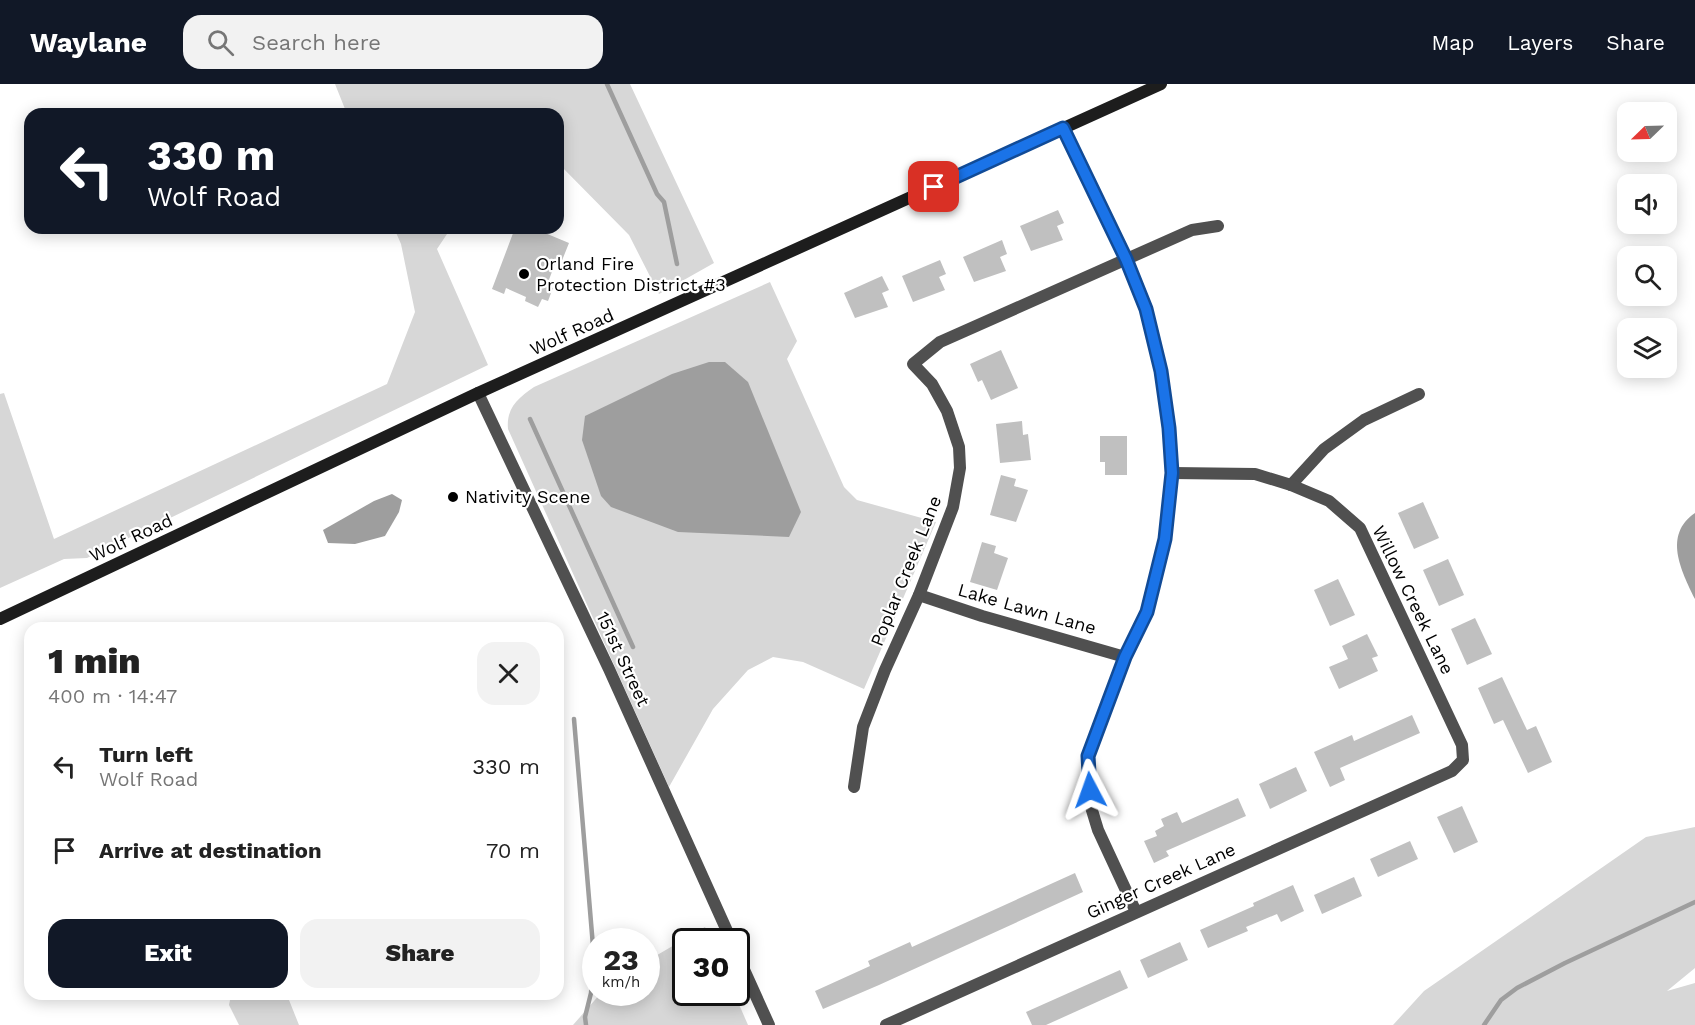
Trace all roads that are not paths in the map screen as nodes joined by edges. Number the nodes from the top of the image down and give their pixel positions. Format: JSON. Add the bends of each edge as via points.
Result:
{"nodes":[{"id":1,"x":1161,"y":84,"type":"edge"},
{"id":2,"x":1063,"y":128,"type":"junction"},
{"id":3,"x":1218,"y":226,"type":"dead end"},
{"id":4,"x":1126,"y":259,"type":"junction"},
{"id":5,"x":478,"y":393,"type":"junction"},
{"id":6,"x":1419,"y":394,"type":"dead end"},
{"id":7,"x":1172,"y":473,"type":"junction"},
{"id":8,"x":1291,"y":484,"type":"junction"},
{"id":9,"x":919,"y":595,"type":"junction"},
{"id":10,"x":0,"y":619,"type":"edge"},
{"id":11,"x":1125,"y":657,"type":"junction"},
{"id":12,"x":1452,"y":771,"type":"joint"},
{"id":13,"x":854,"y":787,"type":"dead end"},
{"id":14,"x":1136,"y":912,"type":"junction"},
{"id":15,"x":726,"y":928,"type":"edge"},
{"id":16,"x":750,"y":983,"type":"edge"},
{"id":17,"x":769,"y":1025,"type":"edge"},
{"id":18,"x":885,"y":1025,"type":"edge"}],
"edges":[{"from":1,"to":2,"type":"main road","name":"Wolf Road"},
{"from":2,"to":4,"type":"street"},
{"from":2,"to":5,"type":"main road","name":"Wolf Road"},
{"from":3,"to":4,"type":"street","via":[[1192,230]]},
{"from":4,"to":7,"type":"street","via":[[1146,309],[1161,371]]},
{"from":4,"to":9,"type":"street","name":"Poplar Creek Lane","via":[[940,342],[913,364],[932,384],[947,411],[959,447],[960,468],[952,507]]},
{"from":5,"to":10,"type":"main road","name":"Wolf Road"},
{"from":5,"to":15,"type":"street","name":"151st Street"},
{"from":6,"to":8,"type":"street","via":[[1364,420],[1324,449]]},
{"from":7,"to":8,"type":"street","name":"Willow Creek Lane","via":[[1255,474]]},
{"from":7,"to":11,"type":"street","via":[[1165,539],[1147,612]]},
{"from":8,"to":12,"type":"street","name":"Willow Creek Lane","via":[[1329,501],[1360,528],[1462,745],[1463,760]]},
{"from":9,"to":11,"type":"street","name":"Lake Lawn Lane"},
{"from":9,"to":13,"type":"street","name":"Poplar Creek Lane","via":[[863,727]]},
{"from":11,"to":14,"type":"street","via":[[1088,756],[1091,807],[1098,830]]},
{"from":12,"to":14,"type":"street","name":"Ginger Creek Lane"},
{"from":14,"to":18,"type":"street","name":"Ginger Creek Lane"},
{"from":16,"to":17,"type":"street"}]}
